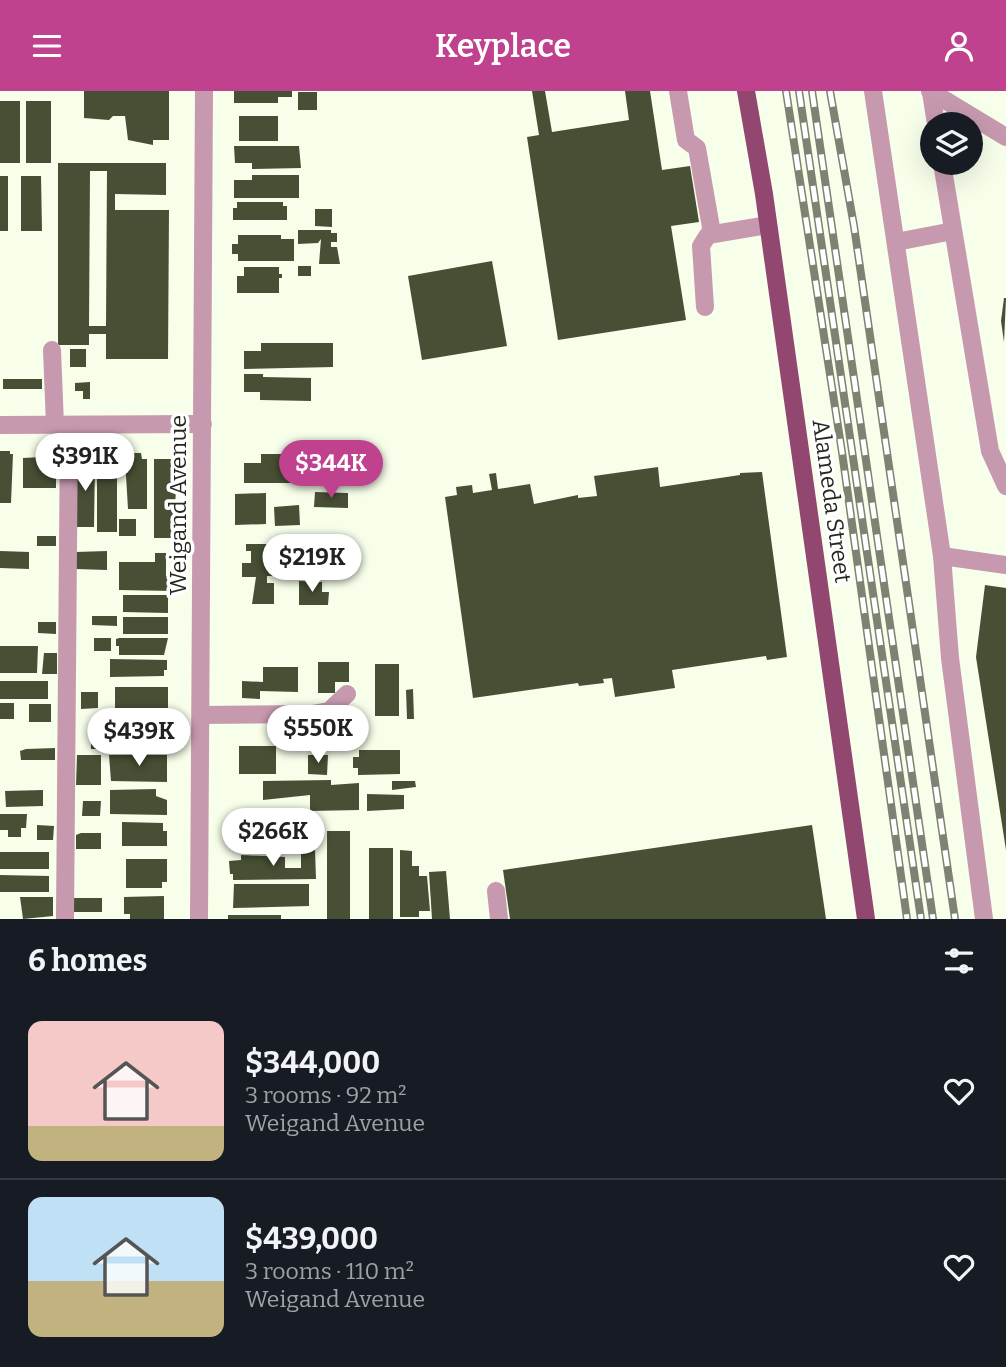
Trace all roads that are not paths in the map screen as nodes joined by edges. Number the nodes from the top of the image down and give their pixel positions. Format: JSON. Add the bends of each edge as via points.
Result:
{"nodes":[{"id":1,"x":204,"y":91,"type":"edge"},
{"id":2,"x":678,"y":91,"type":"edge"},
{"id":3,"x":746,"y":91,"type":"edge"},
{"id":4,"x":873,"y":91,"type":"edge"},
{"id":5,"x":930,"y":91,"type":"edge"},
{"id":6,"x":934,"y":112,"type":"edge"},
{"id":7,"x":1006,"y":137,"type":"edge"},
{"id":8,"x":944,"y":175,"type":"edge"},
{"id":9,"x":768,"y":225,"type":"junction"},
{"id":10,"x":953,"y":231,"type":"junction"},
{"id":11,"x":712,"y":233,"type":"junction"},
{"id":12,"x":896,"y":242,"type":"junction"},
{"id":13,"x":705,"y":307,"type":"dead end"},
{"id":14,"x":52,"y":350,"type":"dead end"},
{"id":15,"x":0,"y":425,"type":"edge"},
{"id":16,"x":62,"y":425,"type":"junction"},
{"id":17,"x":202,"y":425,"type":"junction"},
{"id":18,"x":1006,"y":486,"type":"edge"},
{"id":19,"x":942,"y":557,"type":"junction"},
{"id":20,"x":1006,"y":565,"type":"edge"},
{"id":21,"x":347,"y":694,"type":"dead end"},
{"id":22,"x":201,"y":715,"type":"junction"},
{"id":23,"x":496,"y":891,"type":"dead end"},
{"id":24,"x":65,"y":919,"type":"edge"},
{"id":25,"x":199,"y":919,"type":"edge"},
{"id":26,"x":499,"y":919,"type":"edge"},
{"id":27,"x":866,"y":919,"type":"edge"},
{"id":28,"x":984,"y":919,"type":"edge"}],
"edges":[{"from":1,"to":17,"type":"street","name":"Weigand Avenue"},
{"from":2,"to":11,"type":"street","via":[[686,140],[697,148]]},
{"from":3,"to":9,"type":"main road","name":"Alameda Street"},
{"from":4,"to":12,"type":"street"},
{"from":5,"to":6,"type":"street"},
{"from":5,"to":7,"type":"street"},
{"from":8,"to":10,"type":"street"},
{"from":9,"to":11,"type":"street"},
{"from":9,"to":27,"type":"main road","name":"Alameda Street"},
{"from":10,"to":12,"type":"street"},
{"from":10,"to":18,"type":"street","via":[[990,451]]},
{"from":11,"to":13,"type":"street","via":[[701,246]]},
{"from":12,"to":19,"type":"street"},
{"from":14,"to":16,"type":"street"},
{"from":15,"to":16,"type":"street"},
{"from":16,"to":17,"type":"street"},
{"from":16,"to":24,"type":"street"},
{"from":17,"to":22,"type":"street","name":"Weigand Avenue"},
{"from":19,"to":20,"type":"street"},
{"from":19,"to":28,"type":"street","via":[[950,658]]},
{"from":21,"to":22,"type":"street","via":[[329,712]]},
{"from":22,"to":25,"type":"street","name":"Weigand Avenue"},
{"from":23,"to":26,"type":"street"}]}
